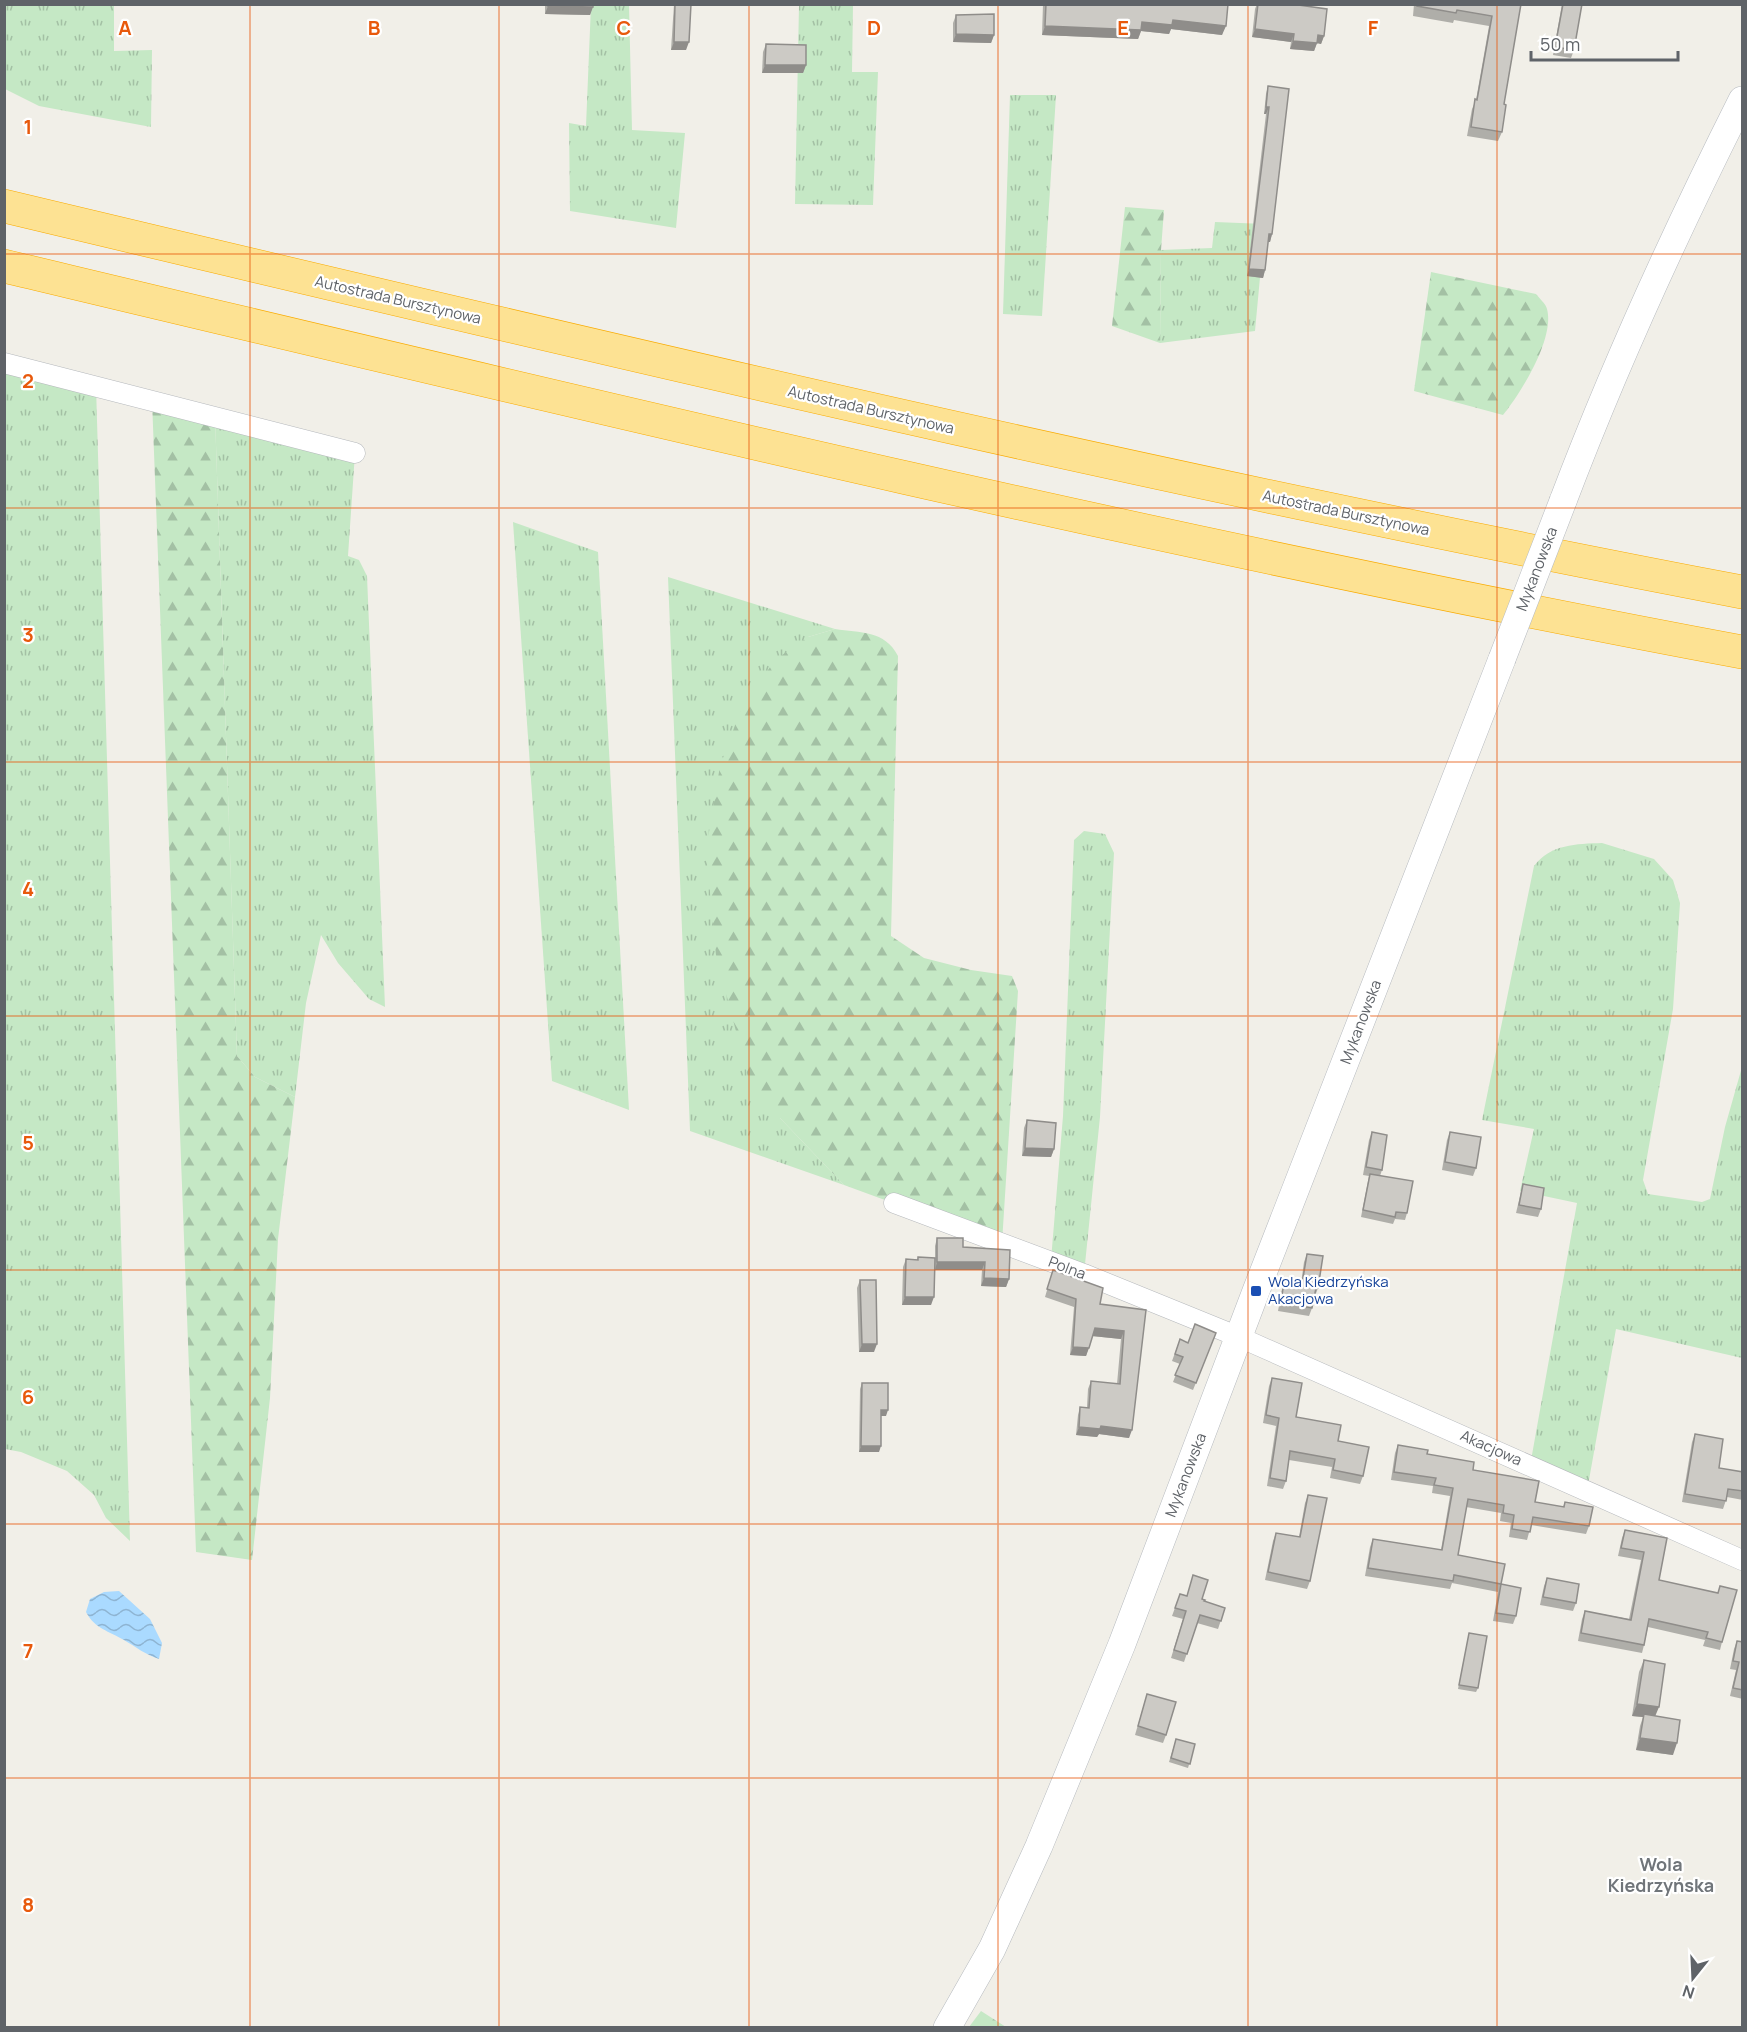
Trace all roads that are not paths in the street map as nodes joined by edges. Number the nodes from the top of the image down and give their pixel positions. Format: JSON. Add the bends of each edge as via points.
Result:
{"nodes":[{"id":1,"x":1743,"y":100,"type":"edge"},
{"id":2,"x":4,"y":206,"type":"edge"},
{"id":3,"x":4,"y":266,"type":"edge"},
{"id":4,"x":4,"y":363,"type":"edge"},
{"id":5,"x":355,"y":453,"type":"dead end"},
{"id":6,"x":1743,"y":592,"type":"edge"},
{"id":7,"x":1743,"y":652,"type":"edge"},
{"id":8,"x":894,"y":1203,"type":"dead end"},
{"id":9,"x":1239,"y":1337,"type":"junction"},
{"id":10,"x":1743,"y":1560,"type":"edge"},
{"id":11,"x":947,"y":2028,"type":"edge"}],
"edges":[{"from":1,"to":9,"type":"main road","name":"Mykanowska","bridge":true,"via":[[1652,287],[1597,415]]},
{"from":2,"to":6,"type":"highway","name":"Autostrada Bursztynowa","via":[[872,410],[1287,501]]},
{"from":3,"to":7,"type":"highway","via":[[955,489],[1330,570]]},
{"from":4,"to":5,"type":"street"},
{"from":8,"to":9,"type":"street","name":"Polna"},
{"from":9,"to":10,"type":"street","name":"Akacjowa"},
{"from":9,"to":11,"type":"main road","name":"Mykanowska","via":[[1114,1664],[1039,1846],[992,1949]]}]}
